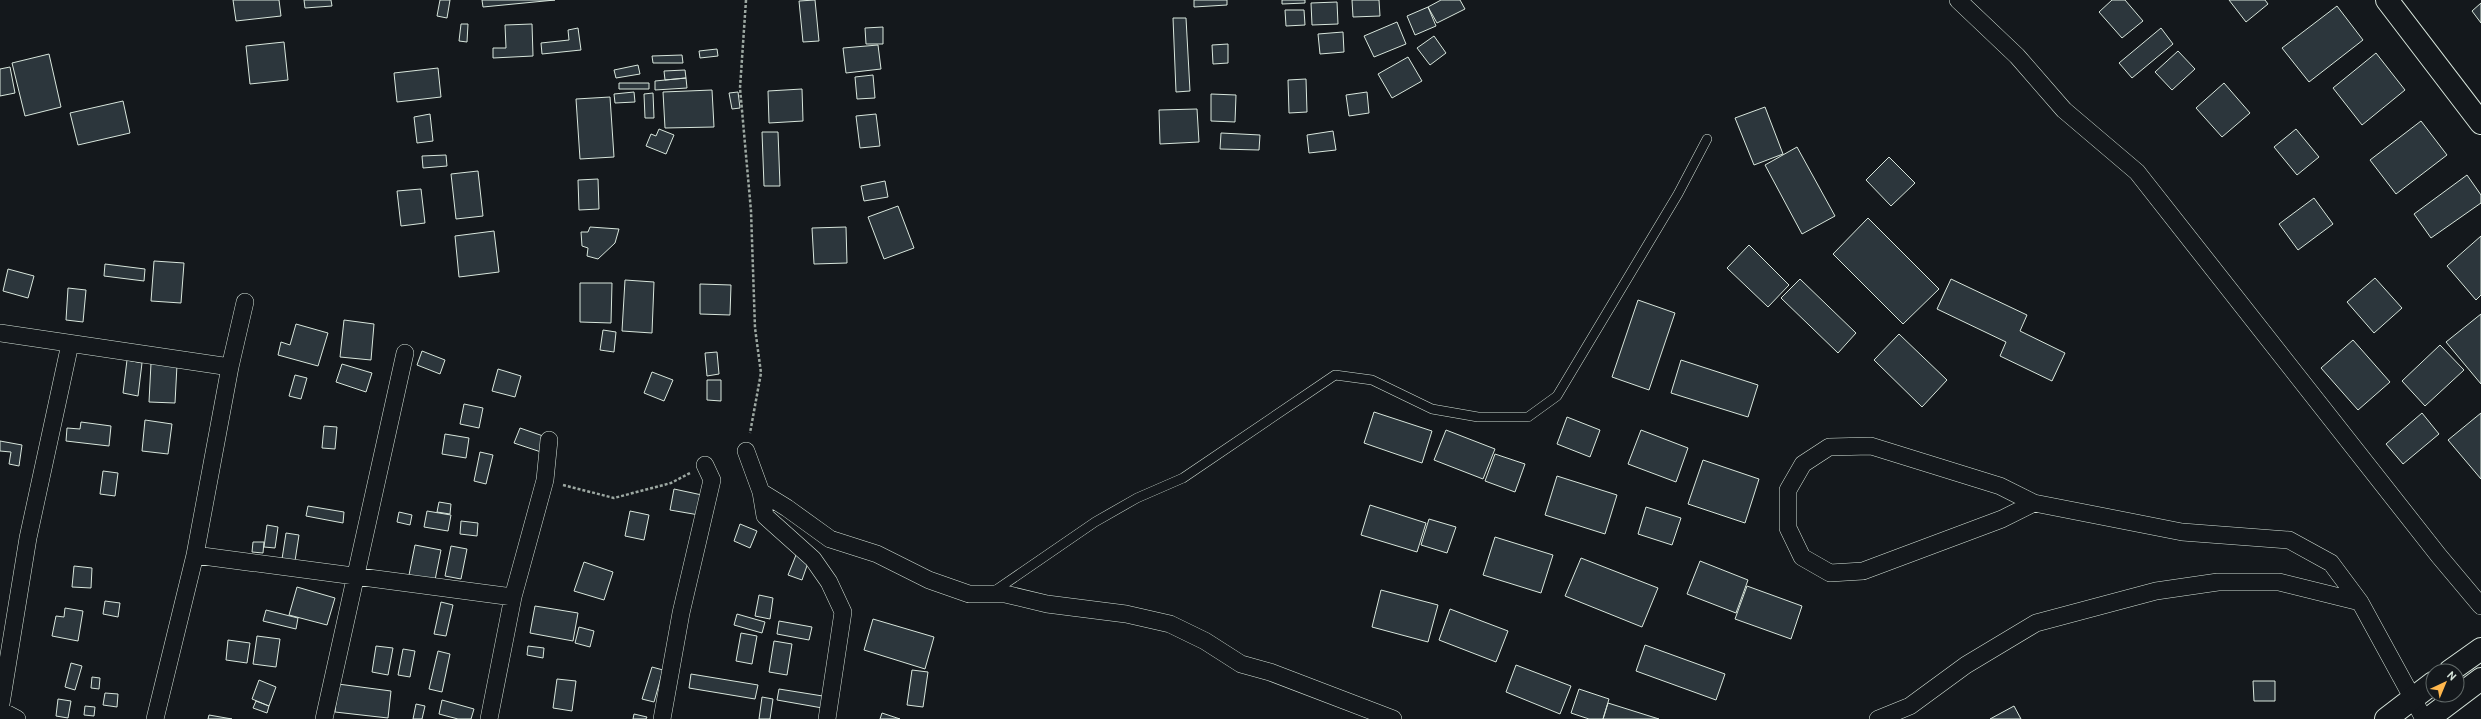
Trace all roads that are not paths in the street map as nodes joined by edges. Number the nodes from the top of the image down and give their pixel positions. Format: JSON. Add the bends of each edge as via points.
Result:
{"nodes":[{"id":1,"x":1958,"y":0,"type":"edge"},
{"id":2,"x":2387,"y":0,"type":"edge"},
{"id":3,"x":2481,"y":123,"type":"edge"},
{"id":4,"x":1707,"y":140,"type":"dead end"},
{"id":5,"x":245,"y":302,"type":"dead end"},
{"id":6,"x":0,"y":333,"type":"edge"},
{"id":7,"x":70,"y":344,"type":"junction"},
{"id":8,"x":405,"y":353,"type":"dead end"},
{"id":9,"x":230,"y":367,"type":"junction"},
{"id":10,"x":549,"y":440,"type":"dead end"},
{"id":11,"x":746,"y":451,"type":"road end"},
{"id":12,"x":705,"y":465,"type":"road end"},
{"id":13,"x":761,"y":492,"type":"junction"},
{"id":14,"x":2034,"y":503,"type":"junction"},
{"id":15,"x":196,"y":555,"type":"junction"},
{"id":16,"x":356,"y":577,"type":"junction"},
{"id":17,"x":988,"y":595,"type":"junction"},
{"id":18,"x":513,"y":597,"type":"junction"},
{"id":19,"x":2360,"y":602,"type":"junction"},
{"id":20,"x":2481,"y":606,"type":"edge"},
{"id":21,"x":2481,"y":649,"type":"edge"},
{"id":22,"x":2461,"y":663,"type":"edge"},
{"id":23,"x":2481,"y":680,"type":"edge"},
{"id":24,"x":2425,"y":689,"type":"edge"},
{"id":25,"x":2413,"y":697,"type":"junction"},
{"id":26,"x":0,"y":710,"type":"edge"},
{"id":27,"x":18,"y":719,"type":"edge"},
{"id":28,"x":155,"y":719,"type":"edge"},
{"id":29,"x":324,"y":719,"type":"edge"},
{"id":30,"x":489,"y":719,"type":"edge"},
{"id":31,"x":662,"y":719,"type":"edge"},
{"id":32,"x":827,"y":719,"type":"edge"},
{"id":33,"x":1393,"y":719,"type":"edge"},
{"id":34,"x":1878,"y":719,"type":"edge"},
{"id":35,"x":2386,"y":719,"type":"edge"},
{"id":36,"x":2424,"y":719,"type":"edge"},
{"id":37,"x":2428,"y":719,"type":"edge"}],
"edges":[{"from":1,"to":20,"type":"street","via":[[2017,56],[2064,110],[2137,172]]},
{"from":2,"to":3,"type":"street"},
{"from":4,"to":17,"type":"lane","via":[[1678,194],[1557,396],[1528,417],[1478,417],[1432,409],[1372,380],[1336,375],[1183,478],[1136,498],[1095,522]]},
{"from":5,"to":9,"type":"street"},
{"from":6,"to":7,"type":"street"},
{"from":7,"to":9,"type":"street"},
{"from":7,"to":26,"type":"street","via":[[28,538]]},
{"from":8,"to":16,"type":"street"},
{"from":9,"to":15,"type":"street"},
{"from":10,"to":18,"type":"street","via":[[545,480]]},
{"from":11,"to":13,"type":"street"},
{"from":12,"to":31,"type":"street","via":[[712,480],[681,613]]},
{"from":13,"to":17,"type":"street","via":[[830,539],[878,554],[929,580],[969,594]]},
{"from":13,"to":32,"type":"street","via":[[765,516],[813,559],[829,582],[843,612]]},
{"from":14,"to":14,"type":"street","via":[[2000,486],[1871,446],[1829,447],[1803,464],[1788,490],[1788,528],[1802,557],[1830,573],[1863,571],[2002,519]]},
{"from":14,"to":19,"type":"street","via":[[2182,532],[2289,540],[2331,563]]},
{"from":15,"to":16,"type":"street"},
{"from":15,"to":28,"type":"street"},
{"from":16,"to":18,"type":"street"},
{"from":16,"to":29,"type":"street"},
{"from":17,"to":33,"type":"street","via":[[1005,594],[1047,604],[1126,614],[1170,624],[1205,641],[1241,664],[1270,672]]},
{"from":18,"to":30,"type":"street"},
{"from":19,"to":25,"type":"street"},
{"from":19,"to":34,"type":"street","via":[[2279,582],[2218,582],[2156,591],[2036,623],[1966,665],[1910,706]]},
{"from":21,"to":22,"type":"street"},
{"from":23,"to":37,"type":"street"},
{"from":24,"to":25,"type":"street"},
{"from":25,"to":35,"type":"street"},
{"from":25,"to":36,"type":"street"},
{"from":26,"to":27,"type":"street"}]}
